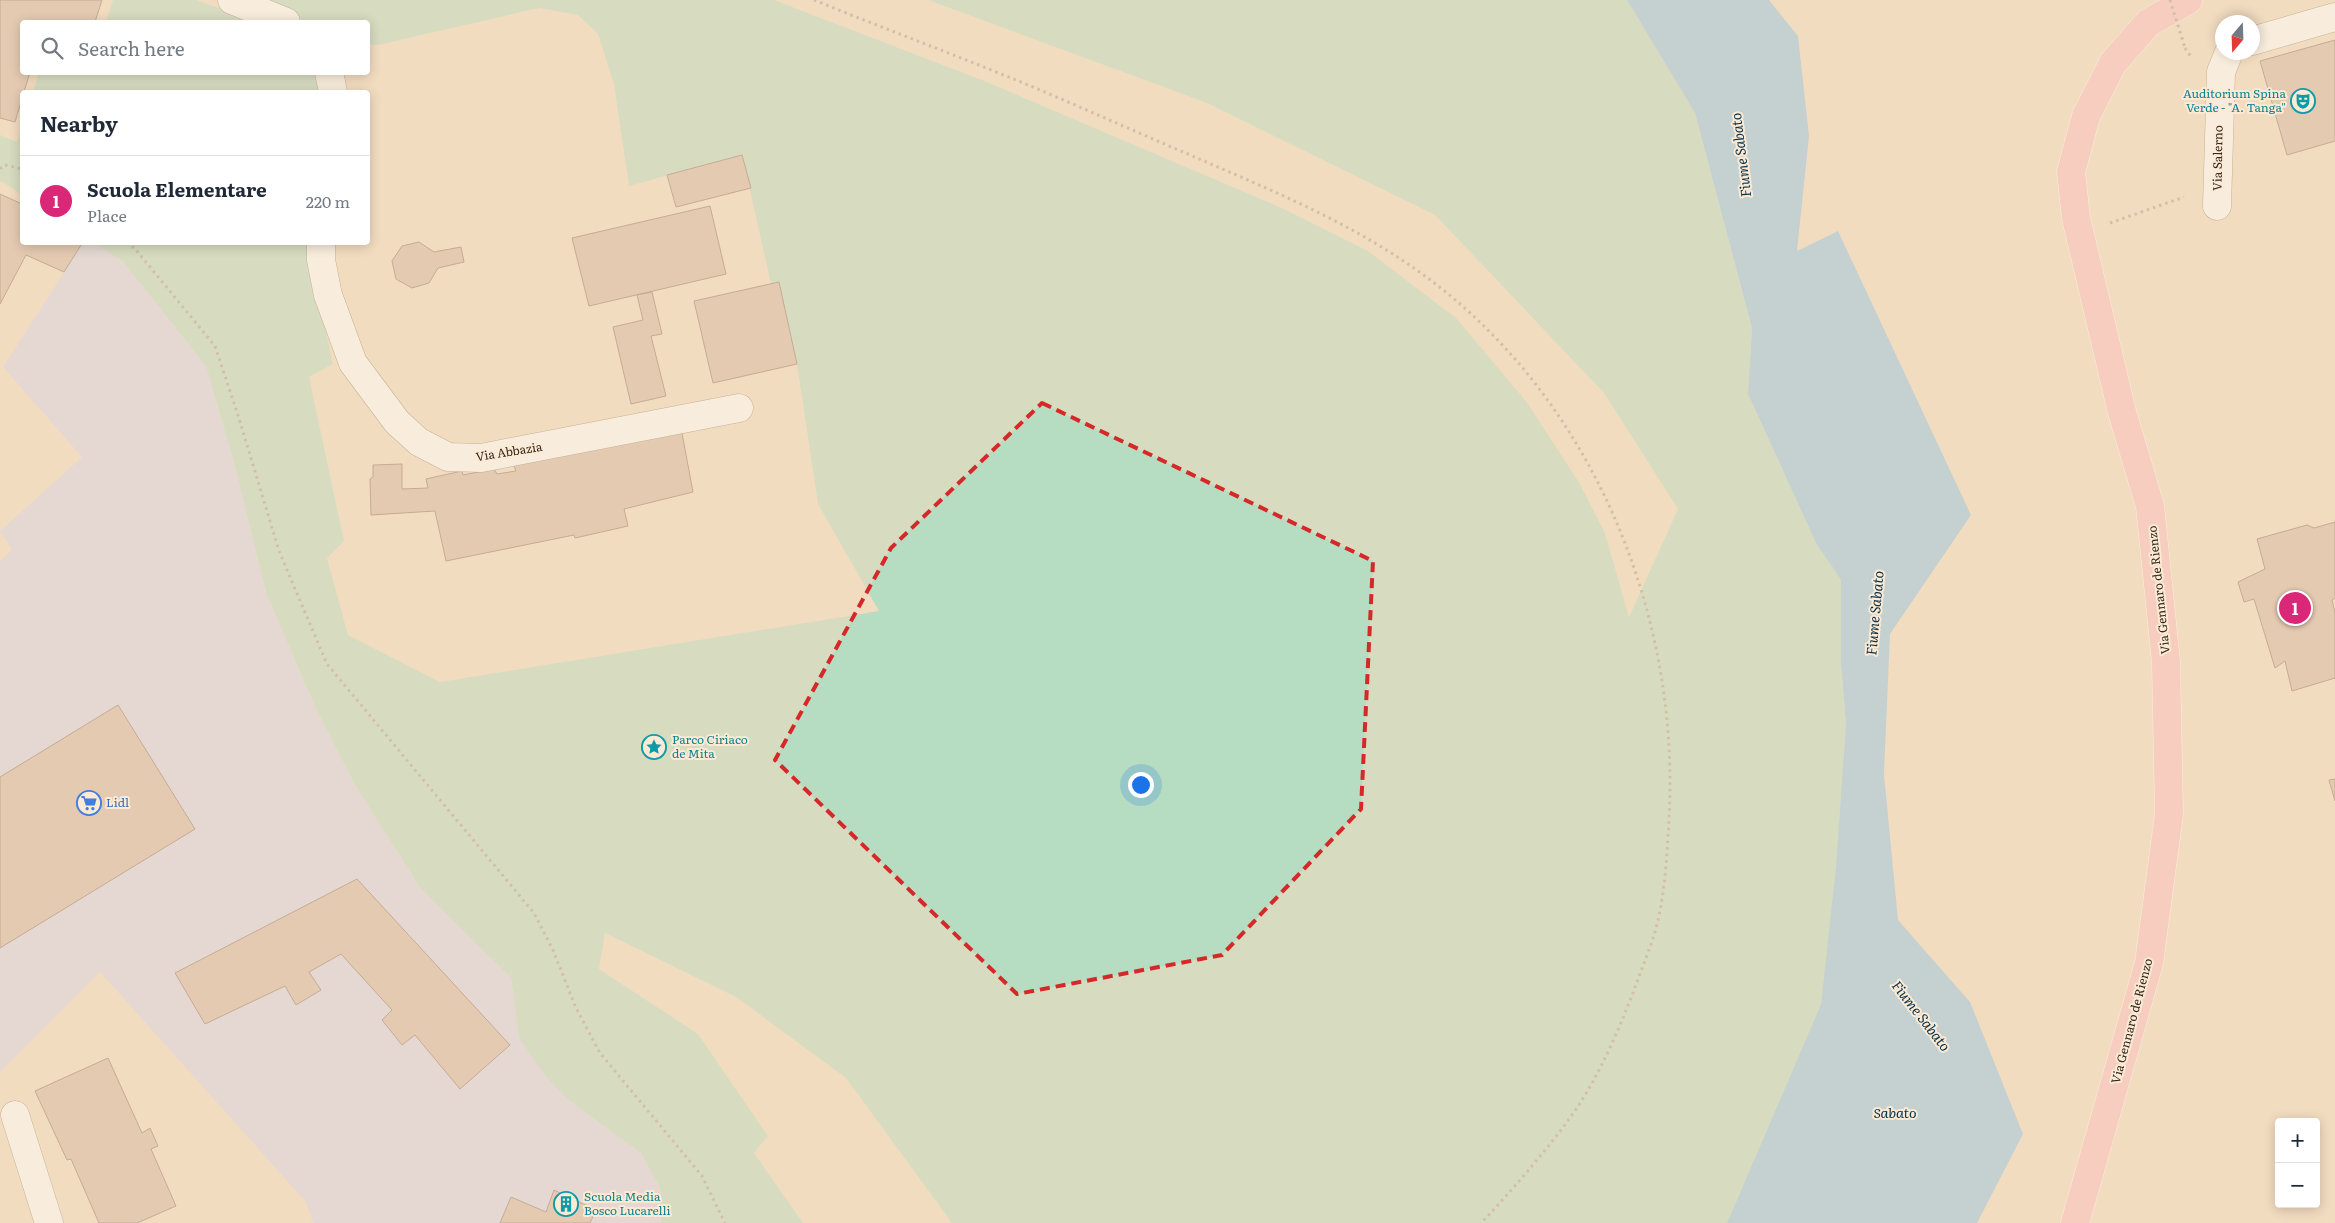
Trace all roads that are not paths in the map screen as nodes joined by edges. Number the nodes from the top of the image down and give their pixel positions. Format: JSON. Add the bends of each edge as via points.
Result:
{"nodes":[{"id":1,"x":232,"y":0,"type":"edge"},
{"id":2,"x":2188,"y":0,"type":"edge"},
{"id":3,"x":2335,"y":17,"type":"edge"},
{"id":4,"x":281,"y":20,"type":"edge"},
{"id":5,"x":2260,"y":39,"type":"edge"},
{"id":6,"x":2226,"y":60,"type":"edge"},
{"id":7,"x":330,"y":75,"type":"edge"},
{"id":8,"x":333,"y":90,"type":"edge"},
{"id":9,"x":2217,"y":196,"type":"road end"},
{"id":10,"x":321,"y":245,"type":"edge"},
{"id":11,"x":739,"y":408,"type":"dead end"},
{"id":12,"x":15,"y":1115,"type":"dead end"},
{"id":13,"x":49,"y":1223,"type":"edge"},
{"id":14,"x":2075,"y":1223,"type":"edge"}],
"edges":[{"from":1,"to":4,"type":"street"},
{"from":2,"to":14,"type":"main road","name":"Via Gennaro de Rienzo","via":[[2148,23],[2113,64],[2086,116],[2072,172],[2080,234],[2122,412],[2150,506],[2166,662],[2169,814],[2149,963]]},
{"from":3,"to":5,"type":"street"},
{"from":6,"to":9,"type":"street","name":"Via Salerno","via":[[2221,72]]},
{"from":7,"to":8,"type":"street"},
{"from":10,"to":11,"type":"street","name":"Via Abbazia","via":[[328,294],[353,363],[397,422],[420,442],[448,457],[481,458]]},
{"from":12,"to":13,"type":"street"}]}
